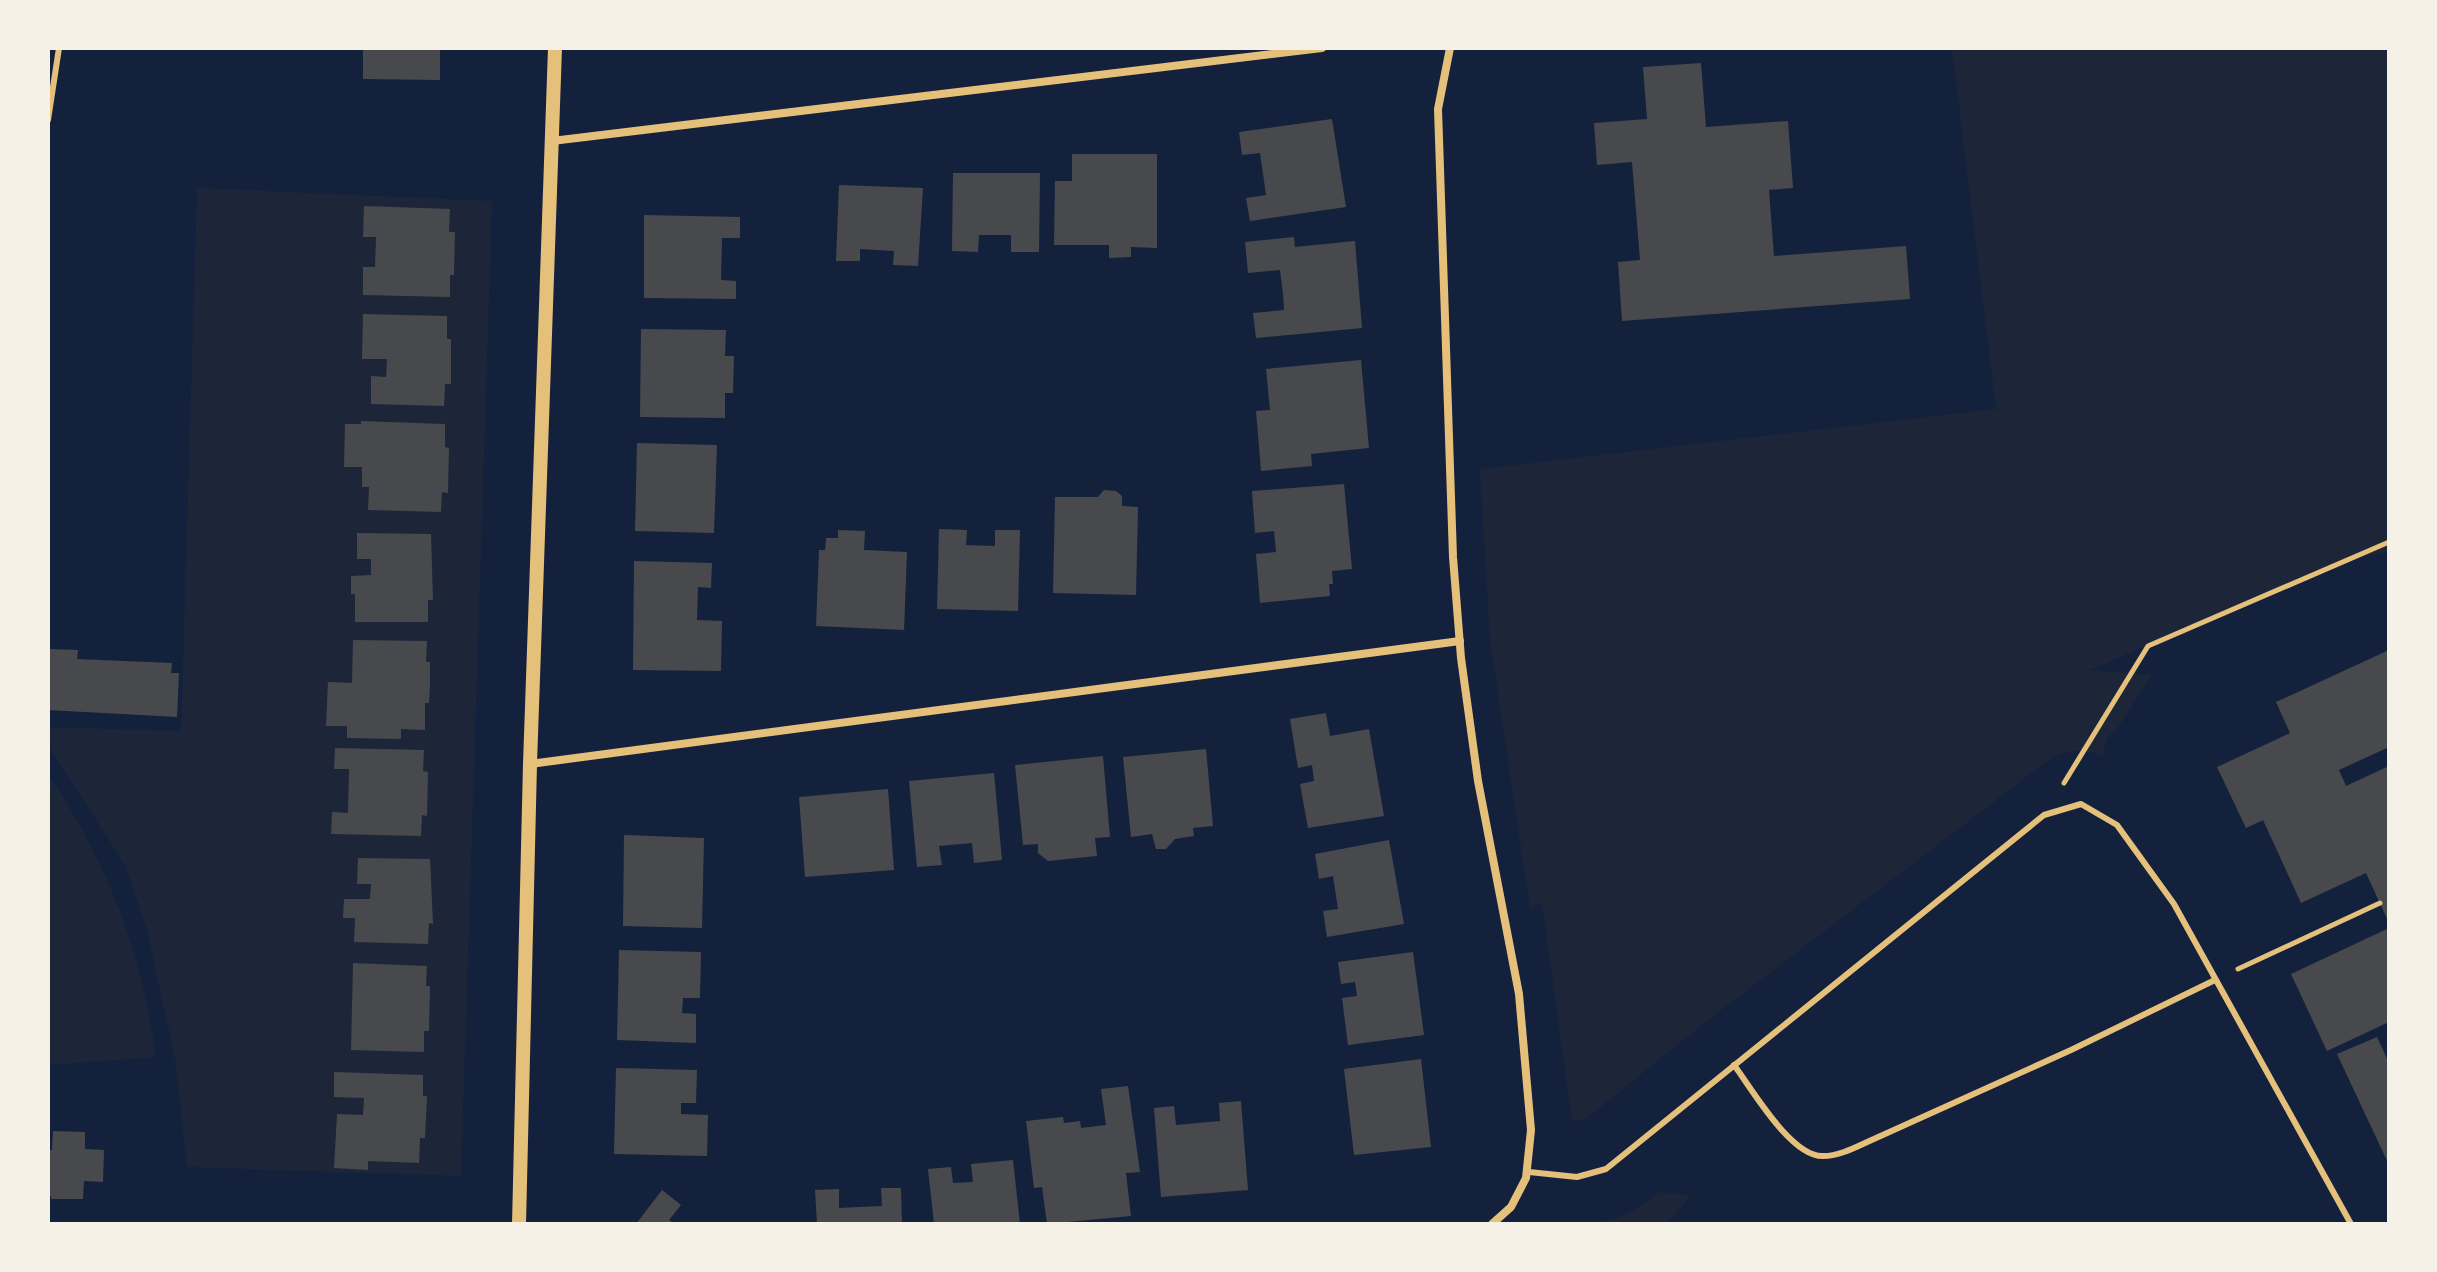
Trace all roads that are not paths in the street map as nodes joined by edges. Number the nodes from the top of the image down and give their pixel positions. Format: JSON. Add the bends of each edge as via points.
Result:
{"nodes":[{"id":1,"x":59,"y":48,"type":"edge"},
{"id":2,"x":555,"y":48,"type":"edge"},
{"id":3,"x":1322,"y":48,"type":"edge"},
{"id":4,"x":1450,"y":48,"type":"edge"},
{"id":5,"x":48,"y":120,"type":"edge"},
{"id":6,"x":552,"y":141,"type":"junction"},
{"id":7,"x":1460,"y":641,"type":"junction"},
{"id":8,"x":530,"y":764,"type":"junction"},
{"id":9,"x":2215,"y":980,"type":"junction"},
{"id":10,"x":1734,"y":1065,"type":"junction"},
{"id":11,"x":1529,"y":1172,"type":"junction"},
{"id":12,"x":519,"y":1224,"type":"edge"},
{"id":13,"x":1492,"y":1224,"type":"edge"},
{"id":14,"x":2351,"y":1224,"type":"edge"}],
"edges":[{"from":1,"to":5,"type":"lane"},
{"from":2,"to":6,"type":"street"},
{"from":3,"to":6,"type":"street"},
{"from":4,"to":7,"type":"street","via":[[1438,109]]},
{"from":6,"to":8,"type":"street"},
{"from":7,"to":8,"type":"street"},
{"from":7,"to":11,"type":"street","via":[[1478,781],[1522,1017]]},
{"from":8,"to":12,"type":"street"},
{"from":9,"to":10,"type":"lane","via":[[1843,1153],[1821,1157],[1798,1147]]},
{"from":9,"to":10,"type":"lane","via":[[2174,904],[2117,825],[2081,804],[2044,815]]},
{"from":9,"to":14,"type":"lane"},
{"from":10,"to":11,"type":"lane","via":[[1606,1169],[1577,1177]]},
{"from":11,"to":13,"type":"street","via":[[1511,1207]]}]}
